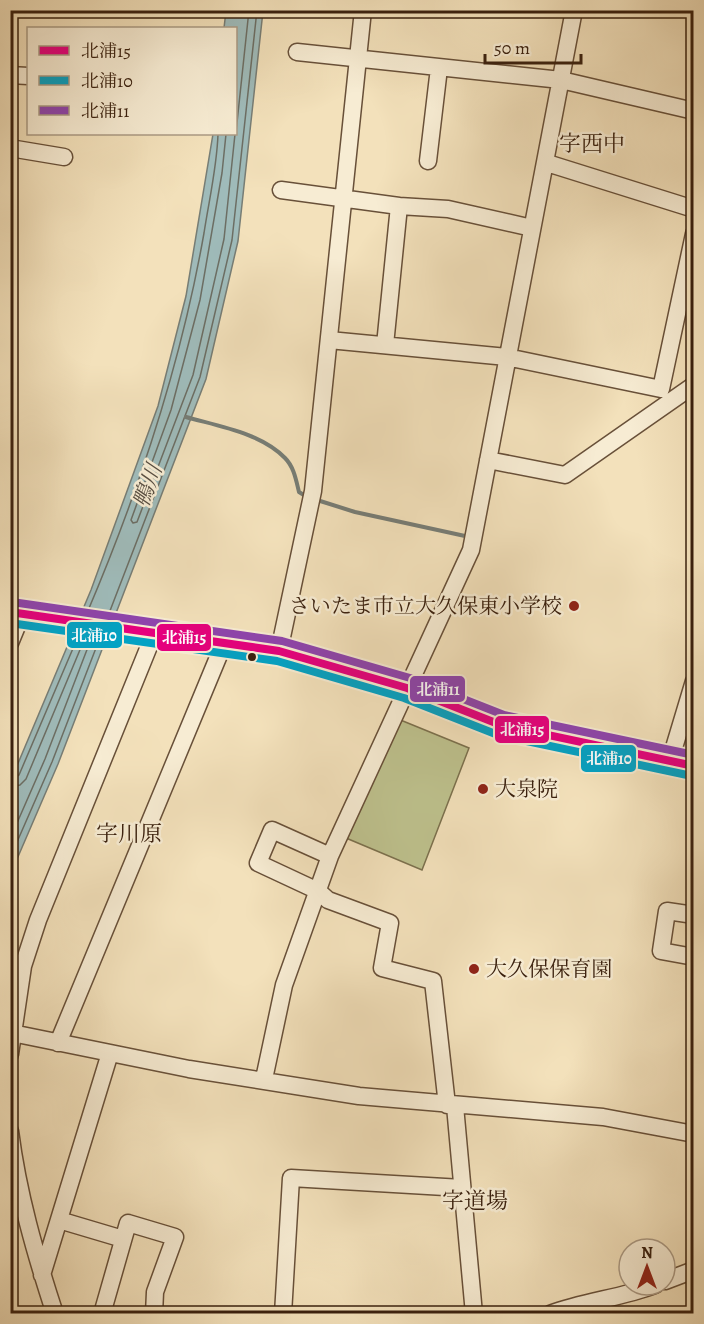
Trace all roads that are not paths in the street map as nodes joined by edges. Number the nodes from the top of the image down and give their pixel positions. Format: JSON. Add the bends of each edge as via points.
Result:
{"nodes":[{"id":1,"x":363,"y":10,"type":"edge"},
{"id":2,"x":574,"y":10,"type":"edge"},
{"id":3,"x":297,"y":52,"type":"dead end"},
{"id":4,"x":358,"y":60,"type":"junction"},
{"id":5,"x":439,"y":68,"type":"junction"},
{"id":6,"x":10,"y":75,"type":"edge"},
{"id":7,"x":27,"y":76,"type":"edge"},
{"id":8,"x":561,"y":80,"type":"junction"},
{"id":9,"x":693,"y":111,"type":"edge"},
{"id":10,"x":10,"y":148,"type":"edge"},
{"id":11,"x":64,"y":157,"type":"dead end"},
{"id":12,"x":428,"y":161,"type":"dead end"},
{"id":13,"x":547,"y":163,"type":"junction"},
{"id":14,"x":280,"y":190,"type":"dead end"},
{"id":15,"x":344,"y":198,"type":"junction"},
{"id":16,"x":399,"y":206,"type":"junction"},
{"id":17,"x":693,"y":209,"type":"edge"},
{"id":18,"x":532,"y":228,"type":"junction"},
{"id":19,"x":693,"y":234,"type":"edge"},
{"id":20,"x":329,"y":340,"type":"junction"},
{"id":21,"x":385,"y":345,"type":"junction"},
{"id":22,"x":507,"y":357,"type":"junction"},
{"id":23,"x":693,"y":385,"type":"edge"},
{"id":24,"x":488,"y":460,"type":"junction"},
{"id":25,"x":24,"y":615,"type":"edge"},
{"id":26,"x":147,"y":633,"type":"junction"},
{"id":27,"x":10,"y":643,"type":"edge"},
{"id":28,"x":224,"y":643,"type":"junction"},
{"id":29,"x":279,"y":651,"type":"junction"},
{"id":30,"x":693,"y":681,"type":"edge"},
{"id":31,"x":407,"y":688,"type":"junction"},
{"id":32,"x":670,"y":761,"type":"junction"},
{"id":33,"x":693,"y":765,"type":"edge"},
{"id":34,"x":330,"y":856,"type":"junction"},
{"id":35,"x":318,"y":891,"type":"junction"},
{"id":36,"x":693,"y":915,"type":"edge"},
{"id":37,"x":693,"y":957,"type":"edge"},
{"id":38,"x":12,"y":1033,"type":"edge"},
{"id":39,"x":58,"y":1043,"type":"junction"},
{"id":40,"x":110,"y":1053,"type":"junction"},
{"id":41,"x":10,"y":1054,"type":"edge"},
{"id":42,"x":264,"y":1079,"type":"junction"},
{"id":43,"x":451,"y":1105,"type":"junction"},
{"id":44,"x":10,"y":1131,"type":"edge"},
{"id":45,"x":693,"y":1134,"type":"edge"},
{"id":46,"x":462,"y":1188,"type":"junction"},
{"id":47,"x":59,"y":1220,"type":"junction"},
{"id":48,"x":123,"y":1239,"type":"junction"},
{"id":49,"x":693,"y":1270,"type":"edge"},
{"id":50,"x":42,"y":1275,"type":"junction"},
{"id":51,"x":677,"y":1276,"type":"edge"},
{"id":52,"x":623,"y":1297,"type":"edge"},
{"id":53,"x":578,"y":1309,"type":"edge"},
{"id":54,"x":55,"y":1314,"type":"edge"},
{"id":55,"x":102,"y":1314,"type":"edge"},
{"id":56,"x":154,"y":1314,"type":"edge"},
{"id":57,"x":283,"y":1314,"type":"edge"},
{"id":58,"x":474,"y":1314,"type":"edge"},
{"id":59,"x":550,"y":1314,"type":"edge"}],
"edges":[{"from":1,"to":4,"type":"street"},
{"from":2,"to":8,"type":"street"},
{"from":3,"to":4,"type":"street"},
{"from":4,"to":5,"type":"street"},
{"from":4,"to":15,"type":"street"},
{"from":5,"to":8,"type":"street"},
{"from":5,"to":12,"type":"street"},
{"from":6,"to":7,"type":"street"},
{"from":8,"to":9,"type":"street"},
{"from":8,"to":13,"type":"street"},
{"from":10,"to":11,"type":"street"},
{"from":13,"to":17,"type":"street"},
{"from":13,"to":18,"type":"street"},
{"from":14,"to":15,"type":"street"},
{"from":15,"to":16,"type":"street"},
{"from":15,"to":20,"type":"street"},
{"from":16,"to":18,"type":"street","via":[[448,209]]},
{"from":16,"to":21,"type":"street"},
{"from":18,"to":22,"type":"street"},
{"from":19,"to":22,"type":"street","via":[[661,389]]},
{"from":20,"to":21,"type":"street"},
{"from":20,"to":29,"type":"street","via":[[313,491]]},
{"from":21,"to":22,"type":"street"},
{"from":22,"to":24,"type":"street"},
{"from":23,"to":24,"type":"street","via":[[565,475]]},
{"from":24,"to":31,"type":"street","via":[[471,550]]},
{"from":25,"to":26,"type":"street"},
{"from":25,"to":27,"type":"street"},
{"from":26,"to":28,"type":"street"},
{"from":26,"to":38,"type":"street","via":[[38,920],[23,966]]},
{"from":28,"to":29,"type":"street"},
{"from":28,"to":39,"type":"street"},
{"from":29,"to":31,"type":"street"},
{"from":30,"to":32,"type":"street"},
{"from":31,"to":32,"type":"street","via":[[501,724]]},
{"from":31,"to":34,"type":"street"},
{"from":32,"to":33,"type":"street"},
{"from":34,"to":35,"type":"street"},
{"from":34,"to":35,"type":"street","via":[[272,831],[258,863]]},
{"from":35,"to":42,"type":"street","via":[[284,984]]},
{"from":35,"to":43,"type":"street","via":[[328,900],[390,923],[382,968],[433,981]]},
{"from":36,"to":37,"type":"street","via":[[667,911],[661,951]]},
{"from":38,"to":39,"type":"street"},
{"from":38,"to":41,"type":"street"},
{"from":39,"to":40,"type":"street"},
{"from":40,"to":42,"type":"street"},
{"from":40,"to":47,"type":"street"},
{"from":42,"to":43,"type":"street","via":[[359,1096]]},
{"from":43,"to":45,"type":"street","via":[[603,1118]]},
{"from":43,"to":46,"type":"street"},
{"from":44,"to":50,"type":"street","via":[[15,1174]]},
{"from":46,"to":57,"type":"street","via":[[291,1178]]},
{"from":46,"to":58,"type":"street"},
{"from":47,"to":48,"type":"street"},
{"from":47,"to":50,"type":"street"},
{"from":48,"to":55,"type":"street"},
{"from":48,"to":56,"type":"street","via":[[128,1223],[175,1237],[155,1292]]},
{"from":49,"to":51,"type":"street"},
{"from":50,"to":54,"type":"street"},
{"from":52,"to":53,"type":"street"},
{"from":53,"to":59,"type":"street"}]}
